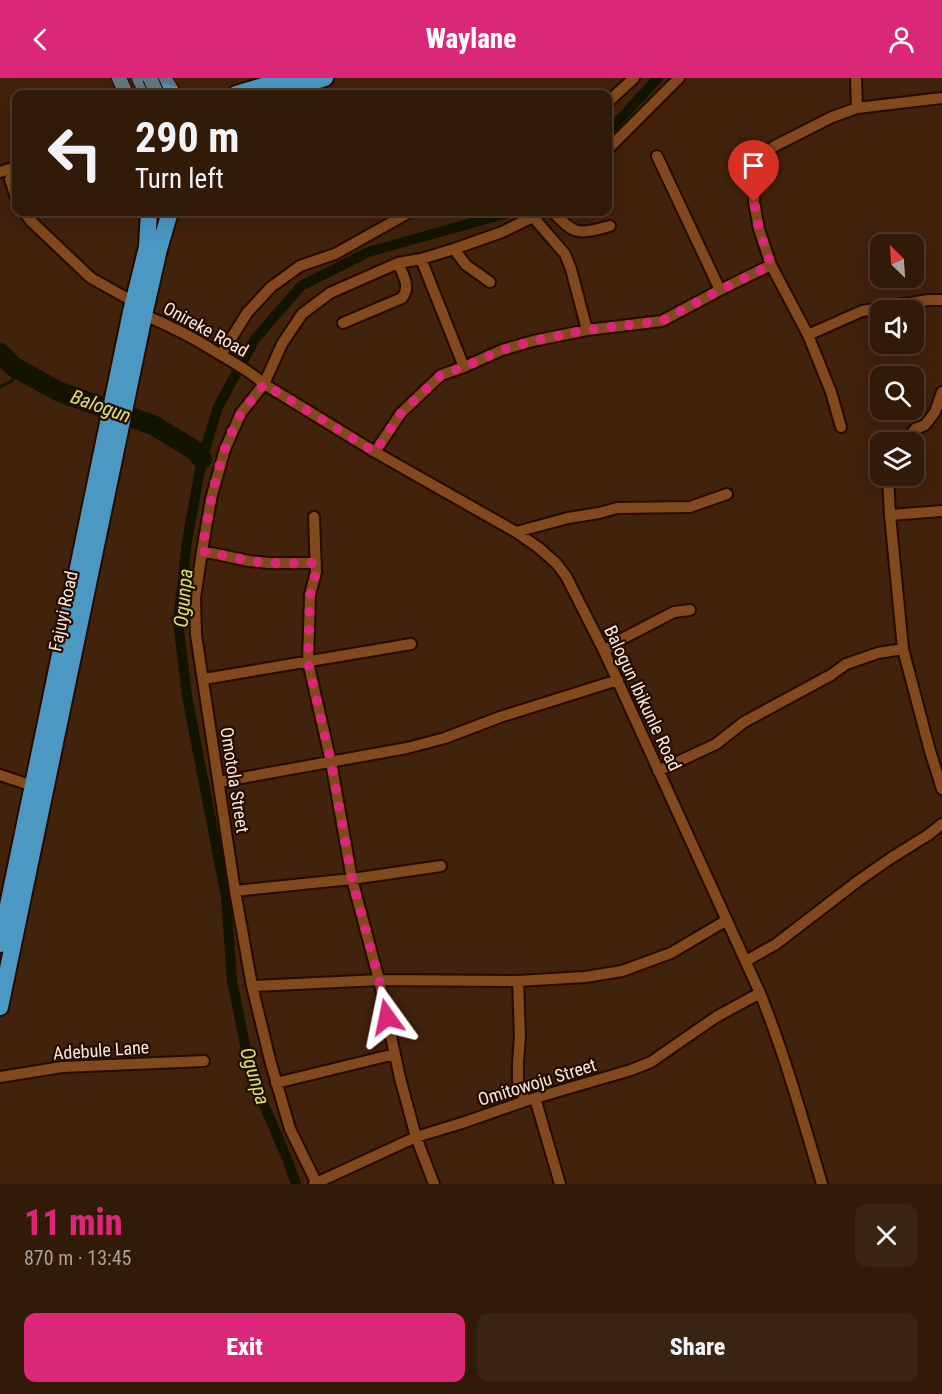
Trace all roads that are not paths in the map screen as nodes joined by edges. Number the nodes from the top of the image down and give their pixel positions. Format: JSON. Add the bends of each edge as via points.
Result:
{"nodes":[{"id":1,"x":290,"y":78,"type":"edge"},
{"id":2,"x":325,"y":78,"type":"edge"},
{"id":3,"x":634,"y":78,"type":"edge"},
{"id":4,"x":679,"y":78,"type":"edge"},
{"id":5,"x":856,"y":78,"type":"edge"},
{"id":6,"x":250,"y":90,"type":"edge"},
{"id":7,"x":286,"y":90,"type":"edge"},
{"id":8,"x":612,"y":98,"type":"edge"},
{"id":9,"x":942,"y":98,"type":"edge"},
{"id":10,"x":857,"y":108,"type":"junction"},
{"id":11,"x":612,"y":145,"type":"edge"},
{"id":12,"x":657,"y":156,"type":"dead end"},
{"id":13,"x":27,"y":216,"type":"edge"},
{"id":14,"x":158,"y":216,"type":"edge"},
{"id":15,"x":403,"y":216,"type":"edge"},
{"id":16,"x":534,"y":216,"type":"edge"},
{"id":17,"x":539,"y":216,"type":"edge"},
{"id":18,"x":557,"y":216,"type":"edge"},
{"id":19,"x":610,"y":226,"type":"dead end"},
{"id":20,"x":153,"y":248,"type":"junction"},
{"id":21,"x":454,"y":249,"type":"junction"},
{"id":22,"x":421,"y":259,"type":"junction"},
{"id":23,"x":398,"y":263,"type":"junction"},
{"id":24,"x":771,"y":265,"type":"junction"},
{"id":25,"x":490,"y":282,"type":"dead end"},
{"id":26,"x":720,"y":290,"type":"junction"},
{"id":27,"x":942,"y":300,"type":"edge"},
{"id":28,"x":134,"y":302,"type":"junction"},
{"id":29,"x":144,"y":315,"type":"junction"},
{"id":30,"x":343,"y":323,"type":"dead end"},
{"id":31,"x":587,"y":330,"type":"junction"},
{"id":32,"x":808,"y":335,"type":"junction"},
{"id":33,"x":226,"y":358,"type":"junction"},
{"id":34,"x":464,"y":367,"type":"junction"},
{"id":35,"x":252,"y":374,"type":"joint"},
{"id":36,"x":264,"y":384,"type":"junction"},
{"id":37,"x":942,"y":392,"type":"edge"},
{"id":38,"x":117,"y":411,"type":"junction"},
{"id":39,"x":841,"y":427,"type":"dead end"},
{"id":40,"x":913,"y":432,"type":"edge"},
{"id":41,"x":375,"y":452,"type":"junction"},
{"id":42,"x":889,"y":486,"type":"edge"},
{"id":43,"x":727,"y":494,"type":"dead end"},
{"id":44,"x":942,"y":511,"type":"edge"},
{"id":45,"x":890,"y":515,"type":"junction"},
{"id":46,"x":314,"y":517,"type":"dead end"},
{"id":47,"x":516,"y":532,"type":"junction"},
{"id":48,"x":202,"y":551,"type":"junction"},
{"id":49,"x":316,"y":563,"type":"junction"},
{"id":50,"x":690,"y":610,"type":"dead end"},
{"id":51,"x":411,"y":644,"type":"dead end"},
{"id":52,"x":903,"y":649,"type":"junction"},
{"id":53,"x":604,"y":651,"type":"junction"},
{"id":54,"x":308,"y":662,"type":"junction"},
{"id":55,"x":204,"y":679,"type":"junction"},
{"id":56,"x":618,"y":680,"type":"junction"},
{"id":57,"x":331,"y":762,"type":"junction"},
{"id":58,"x":658,"y":771,"type":"junction"},
{"id":59,"x":0,"y":776,"type":"edge"},
{"id":60,"x":219,"y":782,"type":"junction"},
{"id":61,"x":33,"y":786,"type":"junction"},
{"id":62,"x":942,"y":789,"type":"edge"},
{"id":63,"x":942,"y":824,"type":"edge"},
{"id":64,"x":441,"y":867,"type":"dead end"},
{"id":65,"x":352,"y":879,"type":"junction"},
{"id":66,"x":235,"y":891,"type":"junction"},
{"id":67,"x":727,"y":920,"type":"junction"},
{"id":68,"x":0,"y":944,"type":"edge"},
{"id":69,"x":746,"y":961,"type":"junction"},
{"id":70,"x":379,"y":980,"type":"junction"},
{"id":71,"x":518,"y":981,"type":"junction"},
{"id":72,"x":252,"y":986,"type":"junction"},
{"id":73,"x":760,"y":993,"type":"junction"},
{"id":74,"x":0,"y":1007,"type":"edge"},
{"id":75,"x":395,"y":1054,"type":"junction"},
{"id":76,"x":204,"y":1061,"type":"dead end"},
{"id":77,"x":0,"y":1077,"type":"edge"},
{"id":78,"x":276,"y":1083,"type":"junction"},
{"id":79,"x":530,"y":1100,"type":"junction"},
{"id":80,"x":416,"y":1137,"type":"junction"},
{"id":81,"x":316,"y":1184,"type":"edge"},
{"id":82,"x":434,"y":1184,"type":"edge"},
{"id":83,"x":560,"y":1184,"type":"edge"},
{"id":84,"x":822,"y":1184,"type":"edge"}],
"edges":[{"from":1,"to":6,"type":"highway"},
{"from":2,"to":7,"type":"highway"},
{"from":3,"to":8,"type":"street"},
{"from":4,"to":11,"type":"street"},
{"from":5,"to":10,"type":"street"},
{"from":9,"to":10,"type":"street"},
{"from":10,"to":24,"type":"street","via":[[773,147],[761,160],[754,202]]},
{"from":12,"to":26,"type":"street"},
{"from":13,"to":28,"type":"street","via":[[92,278]]},
{"from":14,"to":20,"type":"highway"},
{"from":15,"to":33,"type":"street","via":[[335,254],[300,266],[271,287],[247,313]]},
{"from":16,"to":21,"type":"street","name":"Omotola Street"},
{"from":17,"to":31,"type":"street","via":[[565,254]]},
{"from":18,"to":19,"type":"street","via":[[575,231],[584,233]]},
{"from":20,"to":28,"type":"highway","name":"Fajuyi Road"},
{"from":20,"to":29,"type":"highway","name":"Fajuyi Road"},
{"from":21,"to":22,"type":"street","name":"Omotola Street"},
{"from":21,"to":25,"type":"street","via":[[466,265]]},
{"from":22,"to":23,"type":"street","name":"Omotola Street"},
{"from":22,"to":34,"type":"street"},
{"from":23,"to":30,"type":"street","via":[[407,286],[402,298]]},
{"from":23,"to":36,"type":"street","name":"Omotola Street","via":[[330,292],[302,314],[282,344]]},
{"from":24,"to":26,"type":"street"},
{"from":24,"to":32,"type":"street"},
{"from":26,"to":31,"type":"street","via":[[662,321]]},
{"from":27,"to":32,"type":"street","via":[[862,311]]},
{"from":28,"to":38,"type":"highway","name":"Fajuyi Road"},
{"from":29,"to":33,"type":"street","name":"Onireke Road"},
{"from":29,"to":38,"type":"highway","name":"Fajuyi Road"},
{"from":31,"to":34,"type":"street","via":[[502,350]]},
{"from":32,"to":39,"type":"street"},
{"from":33,"to":35,"type":"street","name":"Onireke Road"},
{"from":34,"to":41,"type":"street","via":[[441,375],[420,394],[401,413]]},
{"from":35,"to":36,"type":"street","name":"Balogun Ibikunle Road"},
{"from":36,"to":41,"type":"street","name":"Balogun Ibikunle Road"},
{"from":36,"to":48,"type":"street","name":"Omotola Street","via":[[242,413],[225,449]]},
{"from":37,"to":40,"type":"street","via":[[935,412]]},
{"from":38,"to":61,"type":"highway","name":"Fajuyi Road"},
{"from":38,"to":74,"type":"highway","name":"Fajuyi Road"},
{"from":41,"to":47,"type":"street","name":"Balogun Ibikunle Road"},
{"from":42,"to":45,"type":"street"},
{"from":43,"to":47,"type":"street","via":[[690,507],[617,508]]},
{"from":44,"to":45,"type":"street"},
{"from":45,"to":52,"type":"street"},
{"from":46,"to":49,"type":"street"},
{"from":47,"to":53,"type":"street","name":"Balogun Ibikunle Road","via":[[539,548],[566,576]]},
{"from":48,"to":49,"type":"street","via":[[259,562]]},
{"from":48,"to":55,"type":"street","name":"Omotola Street","via":[[195,598],[196,635]]},
{"from":49,"to":54,"type":"street","via":[[310,595]]},
{"from":50,"to":53,"type":"street","via":[[675,612]]},
{"from":51,"to":54,"type":"street"},
{"from":52,"to":58,"type":"street","via":[[878,652],[846,664],[744,722],[717,744]]},
{"from":52,"to":62,"type":"street"},
{"from":53,"to":56,"type":"street","name":"Balogun Ibikunle Road"},
{"from":54,"to":55,"type":"street"},
{"from":54,"to":57,"type":"street"},
{"from":55,"to":60,"type":"street","name":"Omotola Street"},
{"from":56,"to":57,"type":"street","via":[[445,738]]},
{"from":56,"to":58,"type":"street","name":"Balogun Ibikunle Road"},
{"from":57,"to":60,"type":"street"},
{"from":57,"to":65,"type":"street"},
{"from":58,"to":67,"type":"street","name":"Balogun Ibikunle Road"},
{"from":59,"to":61,"type":"street"},
{"from":60,"to":66,"type":"street","name":"Omotola Street"},
{"from":61,"to":68,"type":"highway","name":"Fajuyi Road"},
{"from":63,"to":69,"type":"street","via":[[858,881],[776,944]]},
{"from":64,"to":65,"type":"street"},
{"from":65,"to":66,"type":"street"},
{"from":65,"to":70,"type":"street"},
{"from":66,"to":72,"type":"street","name":"Omotola Street"},
{"from":67,"to":69,"type":"street","name":"Balogun Ibikunle Road"},
{"from":67,"to":71,"type":"street","via":[[671,953],[622,970],[585,977]]},
{"from":69,"to":73,"type":"street","name":"Balogun Ibikunle Road"},
{"from":70,"to":71,"type":"street"},
{"from":70,"to":72,"type":"street"},
{"from":70,"to":75,"type":"street"},
{"from":71,"to":79,"type":"street","via":[[518,1081]]},
{"from":72,"to":78,"type":"street","name":"Omotola Street"},
{"from":73,"to":79,"type":"street","name":"Omitowoju Street","via":[[716,1017],[651,1062]]},
{"from":73,"to":84,"type":"street","name":"Balogun Ibikunle Road"},
{"from":75,"to":78,"type":"street"},
{"from":75,"to":80,"type":"street"},
{"from":76,"to":77,"type":"street","name":"Adebule Lane","via":[[62,1067]]},
{"from":78,"to":81,"type":"street","name":"Omotola Street","via":[[290,1129]]},
{"from":79,"to":80,"type":"street","name":"Omitowoju Street"},
{"from":79,"to":83,"type":"street"},
{"from":80,"to":81,"type":"street","name":"Omitowoju Street"},
{"from":80,"to":82,"type":"street"}]}
